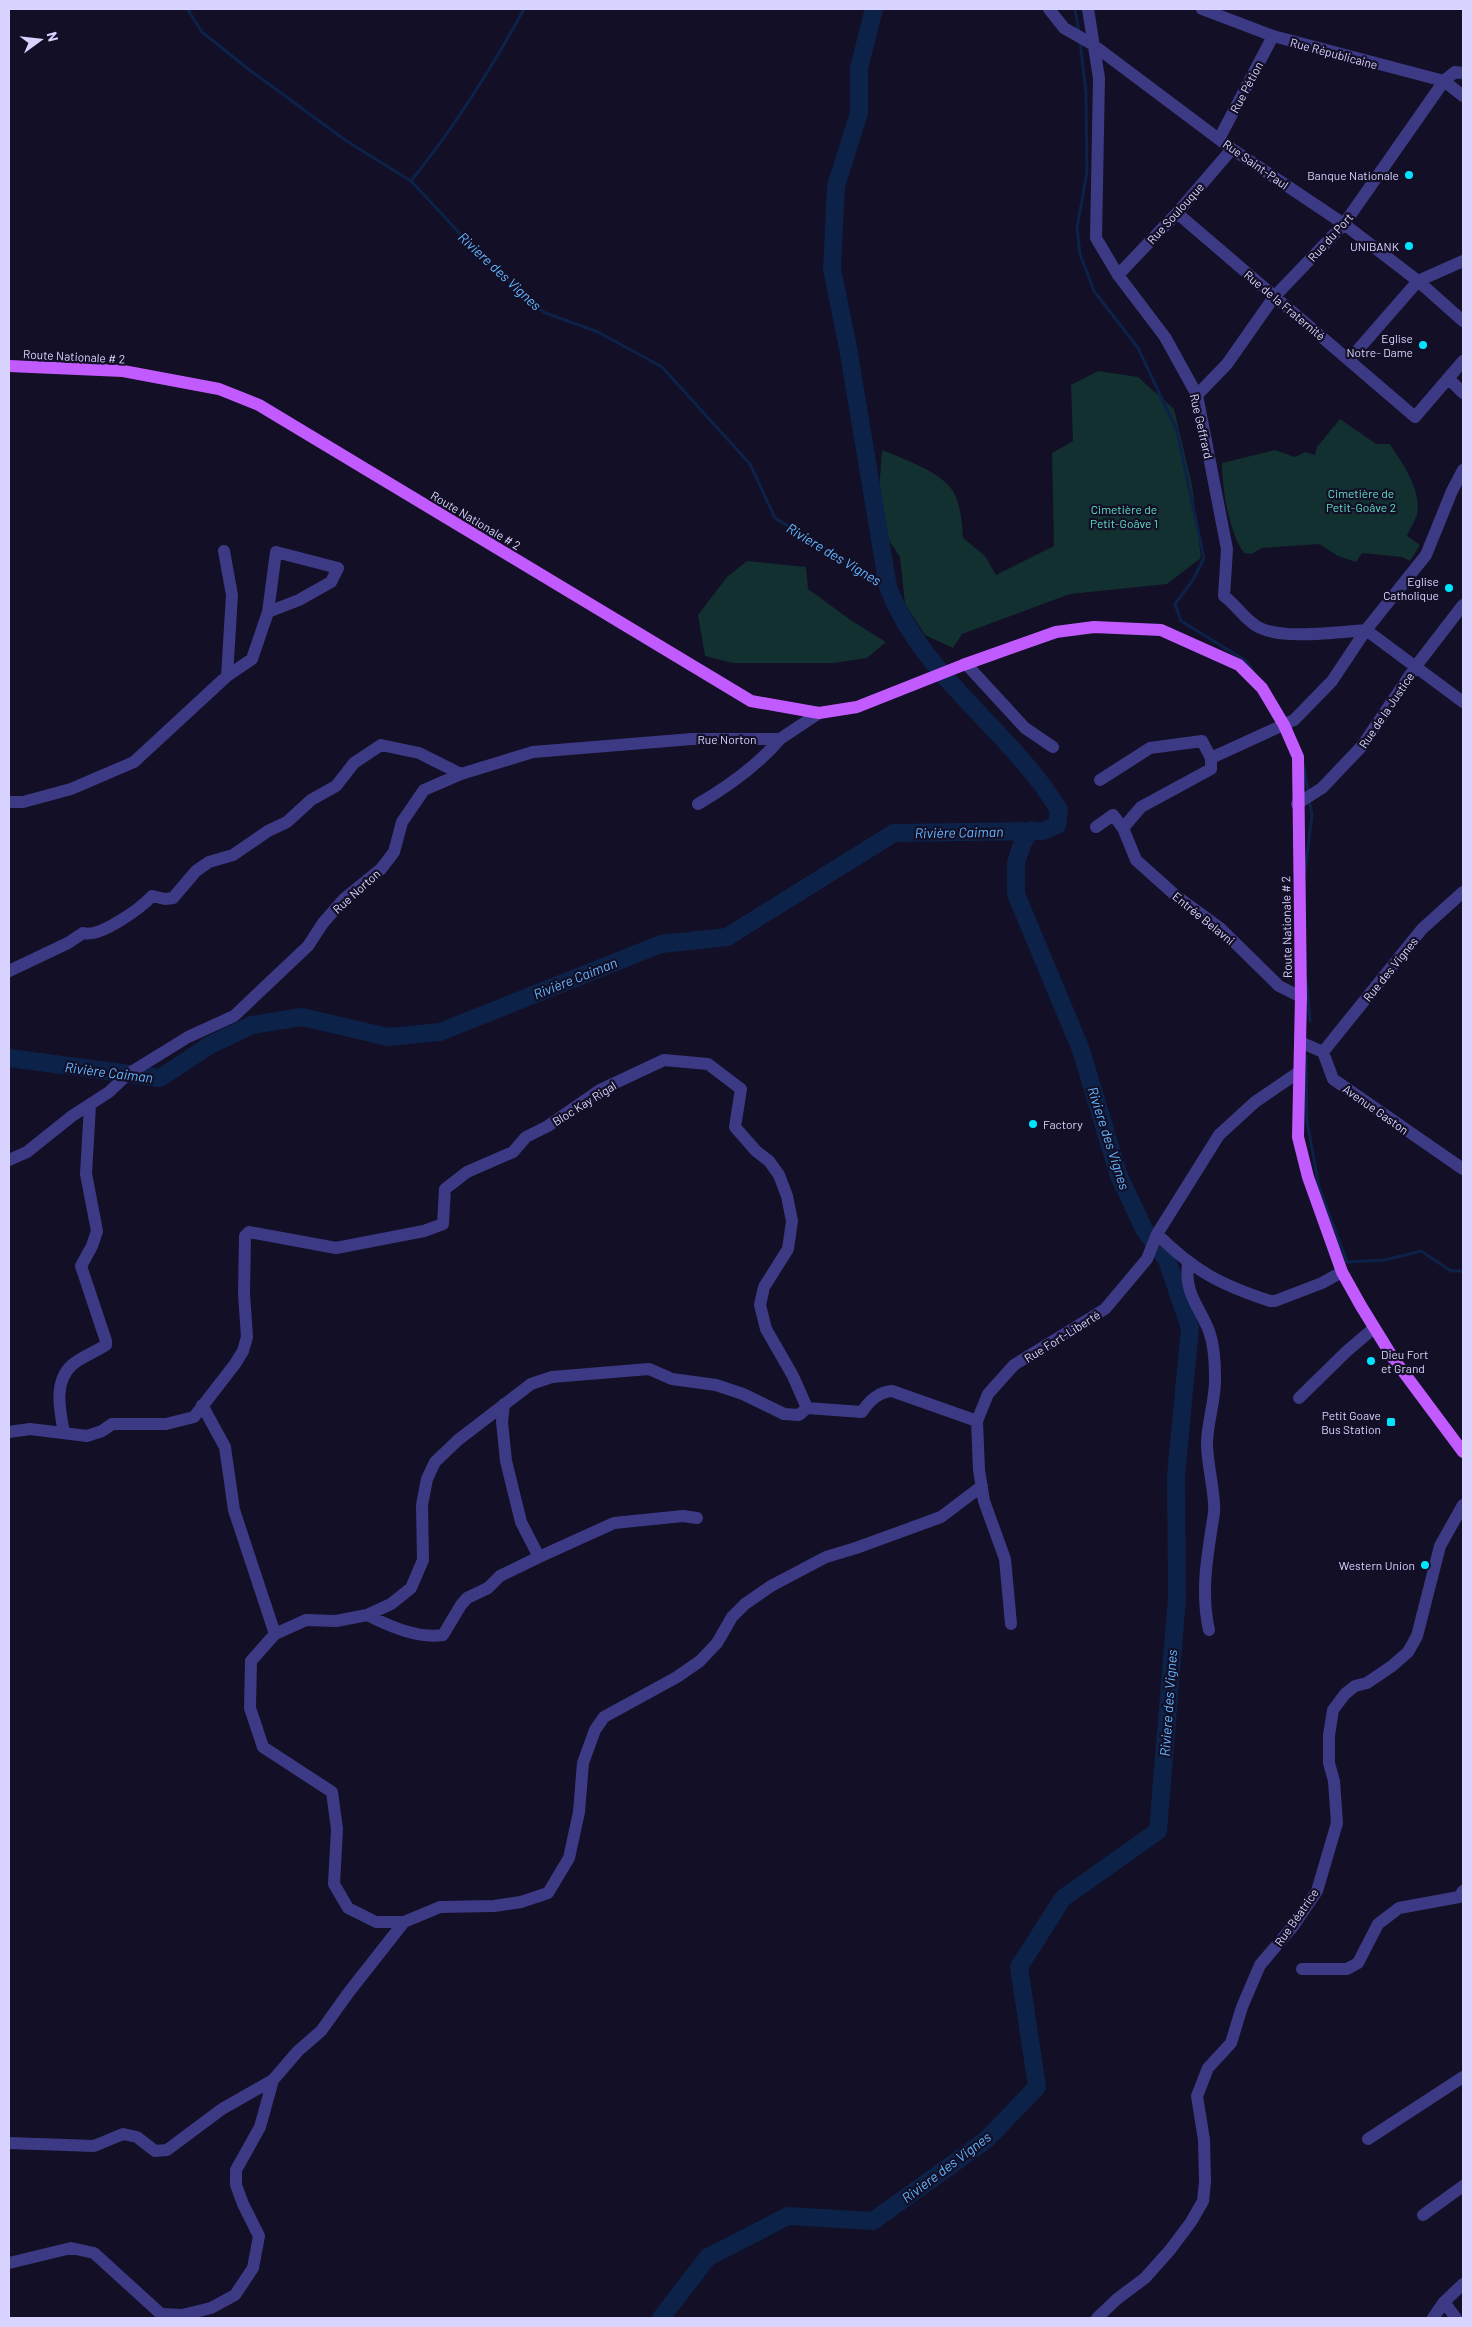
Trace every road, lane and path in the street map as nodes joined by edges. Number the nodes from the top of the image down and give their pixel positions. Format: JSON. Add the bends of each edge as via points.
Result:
{"nodes":[{"id":1,"x":1049,"y":9,"type":"edge"},
{"id":2,"x":1088,"y":9,"type":"edge"},
{"id":3,"x":1202,"y":9,"type":"edge"},
{"id":4,"x":1274,"y":36,"type":"junction"},
{"id":5,"x":1092,"y":44,"type":"junction"},
{"id":6,"x":1459,"y":72,"type":"edge"},
{"id":7,"x":1444,"y":81,"type":"junction"},
{"id":8,"x":1463,"y":96,"type":"edge"},
{"id":9,"x":1219,"y":139,"type":"junction"},
{"id":10,"x":1232,"y":149,"type":"junction"},
{"id":11,"x":1177,"y":212,"type":"junction"},
{"id":12,"x":1344,"y":224,"type":"junction"},
{"id":13,"x":1463,"y":262,"type":"edge"},
{"id":14,"x":1118,"y":275,"type":"junction"},
{"id":15,"x":1418,"y":281,"type":"junction"},
{"id":16,"x":1274,"y":297,"type":"junction"},
{"id":17,"x":1463,"y":321,"type":"edge"},
{"id":18,"x":1349,"y":360,"type":"junction"},
{"id":19,"x":1463,"y":361,"type":"edge"},
{"id":20,"x":9,"y":366,"type":"edge"},
{"id":21,"x":1449,"y":379,"type":"junction"},
{"id":22,"x":1463,"y":393,"type":"edge"},
{"id":23,"x":1197,"y":395,"type":"junction"},
{"id":24,"x":1463,"y":470,"type":"edge"},
{"id":25,"x":224,"y":551,"type":"dead end"},
{"id":26,"x":1463,"y":604,"type":"edge"},
{"id":27,"x":268,"y":612,"type":"junction"},
{"id":28,"x":1366,"y":630,"type":"junction"},
{"id":29,"x":965,"y":665,"type":"junction"},
{"id":30,"x":1416,"y":666,"type":"junction"},
{"id":31,"x":227,"y":676,"type":"junction"},
{"id":32,"x":1463,"y":702,"type":"edge"},
{"id":33,"x":819,"y":713,"type":"junction"},
{"id":34,"x":1289,"y":722,"type":"junction"},
{"id":35,"x":780,"y":739,"type":"junction"},
{"id":36,"x":1053,"y":747,"type":"dead end"},
{"id":37,"x":1211,"y":758,"type":"junction"},
{"id":38,"x":461,"y":774,"type":"junction"},
{"id":39,"x":1100,"y":780,"type":"dead end"},
{"id":40,"x":9,"y":802,"type":"edge"},
{"id":41,"x":698,"y":804,"type":"dead end"},
{"id":42,"x":1297,"y":804,"type":"junction"},
{"id":43,"x":1096,"y":827,"type":"dead end"},
{"id":44,"x":1123,"y":828,"type":"junction"},
{"id":45,"x":1463,"y":892,"type":"edge"},
{"id":46,"x":9,"y":971,"type":"edge"},
{"id":47,"x":1301,"y":997,"type":"junction"},
{"id":48,"x":1300,"y":1042,"type":"junction"},
{"id":49,"x":1323,"y":1052,"type":"junction"},
{"id":50,"x":1298,"y":1072,"type":"junction"},
{"id":51,"x":90,"y":1105,"type":"junction"},
{"id":52,"x":9,"y":1160,"type":"edge"},
{"id":53,"x":1463,"y":1169,"type":"edge"},
{"id":54,"x":1157,"y":1234,"type":"junction"},
{"id":55,"x":1188,"y":1264,"type":"junction"},
{"id":56,"x":1342,"y":1272,"type":"junction"},
{"id":57,"x":1374,"y":1328,"type":"junction"},
{"id":58,"x":1300,"y":1398,"type":"dead end"},
{"id":59,"x":504,"y":1404,"type":"junction"},
{"id":60,"x":202,"y":1405,"type":"junction"},
{"id":61,"x":807,"y":1408,"type":"junction"},
{"id":62,"x":977,"y":1421,"type":"junction"},
{"id":63,"x":9,"y":1432,"type":"edge"},
{"id":64,"x":64,"y":1433,"type":"junction"},
{"id":65,"x":1463,"y":1452,"type":"edge"},
{"id":66,"x":982,"y":1486,"type":"junction"},
{"id":67,"x":1463,"y":1505,"type":"edge"},
{"id":68,"x":697,"y":1518,"type":"dead end"},
{"id":69,"x":539,"y":1557,"type":"junction"},
{"id":70,"x":367,"y":1615,"type":"junction"},
{"id":71,"x":1011,"y":1624,"type":"dead end"},
{"id":72,"x":1209,"y":1630,"type":"dead end"},
{"id":73,"x":276,"y":1634,"type":"junction"},
{"id":74,"x":1463,"y":1891,"type":"edge"},
{"id":75,"x":404,"y":1922,"type":"junction"},
{"id":76,"x":1302,"y":1969,"type":"dead end"},
{"id":77,"x":1463,"y":2077,"type":"edge"},
{"id":78,"x":273,"y":2080,"type":"junction"},
{"id":79,"x":1368,"y":2139,"type":"dead end"},
{"id":80,"x":9,"y":2143,"type":"edge"},
{"id":81,"x":1463,"y":2186,"type":"edge"},
{"id":82,"x":1422,"y":2215,"type":"dead end"},
{"id":83,"x":9,"y":2263,"type":"edge"},
{"id":84,"x":1463,"y":2284,"type":"edge"},
{"id":85,"x":1444,"y":2302,"type":"junction"},
{"id":86,"x":1097,"y":2318,"type":"edge"},
{"id":87,"x":1433,"y":2318,"type":"edge"},
{"id":88,"x":1456,"y":2318,"type":"edge"}],
"edges":[{"from":1,"to":5,"type":"street","name":"Rue Saint-Paul","via":[[1064,28]]},
{"from":2,"to":5,"type":"street","name":"Rue Geffrard"},
{"from":3,"to":4,"type":"street","name":"Rue Républicaine"},
{"from":4,"to":7,"type":"street","name":"Rue Républicaine"},
{"from":4,"to":9,"type":"street","name":"Rue Pétion"},
{"from":5,"to":9,"type":"street","name":"Rue Saint-Paul"},
{"from":5,"to":14,"type":"street","name":"Rue Geffrard","via":[[1099,78],[1096,238]]},
{"from":6,"to":7,"type":"street","name":"Rue du Port"},
{"from":7,"to":8,"type":"street","name":"Rue Républicaine"},
{"from":7,"to":12,"type":"street","name":"Rue du Port"},
{"from":9,"to":10,"type":"street","name":"Rue Saint-Paul"},
{"from":10,"to":11,"type":"street","name":"Rue Soulouque"},
{"from":10,"to":12,"type":"street","name":"Rue Saint-Paul"},
{"from":11,"to":14,"type":"street","name":"Rue Soulouque"},
{"from":11,"to":16,"type":"street","name":"Rue de la Fraternité"},
{"from":12,"to":15,"type":"street","name":"Rue Saint-Paul"},
{"from":12,"to":16,"type":"street","name":"Rue du Port"},
{"from":13,"to":15,"type":"street"},
{"from":14,"to":23,"type":"street","name":"Rue Geffrard","via":[[1166,337]]},
{"from":15,"to":17,"type":"street","name":"Rue Saint-Paul"},
{"from":15,"to":18,"type":"street"},
{"from":16,"to":18,"type":"street","name":"Rue de la Fraternité"},
{"from":16,"to":23,"type":"street","name":"Rue du Port","via":[[1227,364]]},
{"from":18,"to":21,"type":"street","name":"Rue de la Fraternité","via":[[1415,417]]},
{"from":19,"to":21,"type":"street"},
{"from":20,"to":33,"type":"main road","name":"Route Nationale # 2","via":[[123,371],[219,389],[259,405],[751,702]]},
{"from":21,"to":22,"type":"street"},
{"from":23,"to":28,"type":"street","name":"Rue Geffrard","via":[[1227,549],[1224,596],[1256,627],[1308,634]]},
{"from":24,"to":28,"type":"street","via":[[1426,554]]},
{"from":25,"to":31,"type":"street","via":[[232,595]]},
{"from":26,"to":30,"type":"street","name":"Rue de la Justice"},
{"from":27,"to":27,"type":"street","via":[[276,552],[338,568],[331,582]]},
{"from":27,"to":31,"type":"street","via":[[252,659]]},
{"from":28,"to":30,"type":"street"},
{"from":28,"to":34,"type":"street","via":[[1332,681]]},
{"from":29,"to":33,"type":"main road","name":"Route Nationale # 2","via":[[857,707]]},
{"from":29,"to":34,"type":"main road","name":"Route Nationale # 2","via":[[1056,632],[1094,627],[1161,630],[1239,665]]},
{"from":29,"to":36,"type":"street","via":[[1025,728]]},
{"from":30,"to":32,"type":"street"},
{"from":30,"to":42,"type":"street","name":"Rue de la Justice","via":[[1362,746],[1322,788]]},
{"from":31,"to":40,"type":"street","via":[[134,762],[71,789],[23,802]]},
{"from":33,"to":35,"type":"street"},
{"from":34,"to":37,"type":"street"},
{"from":34,"to":42,"type":"main road","name":"Route Nationale # 2","via":[[1298,757]]},
{"from":35,"to":38,"type":"street","name":"Rue Norton","via":[[692,739],[533,752]]},
{"from":35,"to":41,"type":"street","via":[[742,776]]},
{"from":37,"to":39,"type":"street","via":[[1202,741],[1150,748]]},
{"from":37,"to":44,"type":"street","via":[[1211,769],[1141,807]]},
{"from":38,"to":46,"type":"street","via":[[419,753],[381,745],[354,762],[336,786],[311,800],[287,822],[233,855],[210,862],[196,871],[173,898],[152,896],[104,930],[90,935],[84,933]]},
{"from":38,"to":51,"type":"street","name":"Rue Norton","via":[[424,790],[402,822],[394,852],[381,869],[344,900],[308,946],[234,1016],[180,1041],[128,1074]]},
{"from":42,"to":47,"type":"main road","name":"Route Nationale # 2"},
{"from":43,"to":44,"type":"street","via":[[1113,814]]},
{"from":44,"to":47,"type":"street","name":"Entrée Belavni","via":[[1136,860],[1175,895],[1220,928],[1279,986]]},
{"from":45,"to":49,"type":"street","name":"Rue des Vignes","via":[[1422,929]]},
{"from":47,"to":48,"type":"main road","name":"Route Nationale # 2"},
{"from":48,"to":49,"type":"street"},
{"from":48,"to":50,"type":"main road","name":"Route Nationale # 2"},
{"from":49,"to":53,"type":"street","name":"Avenue Gaston","via":[[1333,1079]]},
{"from":50,"to":54,"type":"street","name":"Rue Fort-Liberté","via":[[1255,1102],[1219,1135]]},
{"from":50,"to":56,"type":"main road","name":"Route Nationale # 2","via":[[1298,1137],[1322,1220]]},
{"from":51,"to":52,"type":"street","name":"Rue Norton","via":[[27,1152]]},
{"from":51,"to":64,"type":"street","via":[[86,1174],[97,1231],[81,1266],[106,1345],[71,1366],[63,1377],[59,1411]]},
{"from":54,"to":55,"type":"street"},
{"from":54,"to":62,"type":"street","name":"Rue Fort-Liberté","via":[[1147,1259],[1105,1309],[1014,1365],[988,1394]]},
{"from":55,"to":56,"type":"street","via":[[1232,1288],[1270,1301],[1314,1286]]},
{"from":55,"to":72,"type":"street","via":[[1186,1280],[1210,1333],[1215,1370],[1215,1396],[1207,1441],[1214,1510],[1204,1592]]},
{"from":56,"to":57,"type":"main road","name":"Route Nationale # 2"},
{"from":57,"to":58,"type":"street"},
{"from":57,"to":65,"type":"main road","name":"Route Nationale # 2"},
{"from":59,"to":61,"type":"street","via":[[531,1384],[552,1377],[649,1369],[672,1379],[725,1388],[784,1414],[799,1414]]},
{"from":59,"to":69,"type":"street","via":[[502,1422],[506,1462],[521,1522]]},
{"from":59,"to":70,"type":"street","via":[[435,1462],[427,1479],[422,1505],[423,1560],[411,1588],[391,1604]]},
{"from":60,"to":61,"type":"street","name":"Bloc Kay Rigal","via":[[243,1352],[247,1337],[244,1294],[248,1232],[336,1248],[443,1224],[445,1190],[467,1172],[513,1152],[526,1137],[548,1126],[600,1090],[664,1060],[708,1064],[741,1089],[735,1127],[756,1151],[769,1160],[779,1175],[792,1221],[788,1249],[764,1287],[760,1305],[766,1329]]},
{"from":60,"to":64,"type":"street","via":[[194,1417],[181,1422],[112,1424],[87,1436]]},
{"from":60,"to":73,"type":"street","via":[[225,1447],[234,1510]]},
{"from":61,"to":62,"type":"street","via":[[862,1412],[867,1403],[883,1392],[892,1391]]},
{"from":62,"to":66,"type":"street","name":"Rue Fort-Liberté"},
{"from":63,"to":64,"type":"street","via":[[30,1429]]},
{"from":66,"to":71,"type":"street","name":"Rue Fort-Liberté","via":[[984,1501],[1005,1559]]},
{"from":66,"to":75,"type":"street","via":[[940,1517],[826,1557],[771,1586],[732,1617],[717,1643],[700,1661],[604,1717],[595,1730],[583,1763],[569,1858],[548,1893],[522,1902],[494,1906],[440,1906]]},
{"from":67,"to":86,"type":"street","name":"Rue Béatrice","via":[[1440,1546],[1418,1636],[1408,1652],[1392,1666],[1345,1694],[1333,1710],[1329,1763],[1334,1781],[1337,1823],[1317,1891],[1294,1925],[1260,1965],[1231,2043],[1208,2068],[1197,2096],[1204,2140],[1202,2201],[1191,2222],[1145,2278]]},
{"from":68,"to":69,"type":"street","via":[[683,1516],[614,1523]]},
{"from":69,"to":70,"type":"street","via":[[500,1576],[488,1588],[467,1598],[443,1635],[388,1626]]},
{"from":70,"to":73,"type":"street","via":[[336,1621],[306,1620]]},
{"from":73,"to":75,"type":"street","via":[[251,1661],[250,1708],[263,1746],[332,1792],[337,1829],[334,1884],[348,1908],[376,1922]]},
{"from":74,"to":76,"type":"street","via":[[1459,1897],[1399,1908],[1378,1924],[1358,1963],[1347,1969]]},
{"from":75,"to":78,"type":"street","via":[[321,2031]]},
{"from":77,"to":79,"type":"street"},
{"from":78,"to":80,"type":"street","via":[[222,2109],[167,2150],[155,2151],[136,2137],[123,2134],[94,2146]]},
{"from":78,"to":83,"type":"street","via":[[260,2127],[236,2170],[236,2185],[259,2236],[253,2268],[235,2295],[211,2308],[182,2316],[161,2314],[94,2252],[71,2248]]},
{"from":81,"to":82,"type":"street"},
{"from":84,"to":85,"type":"street"},
{"from":85,"to":87,"type":"street"},
{"from":85,"to":88,"type":"street"}]}
